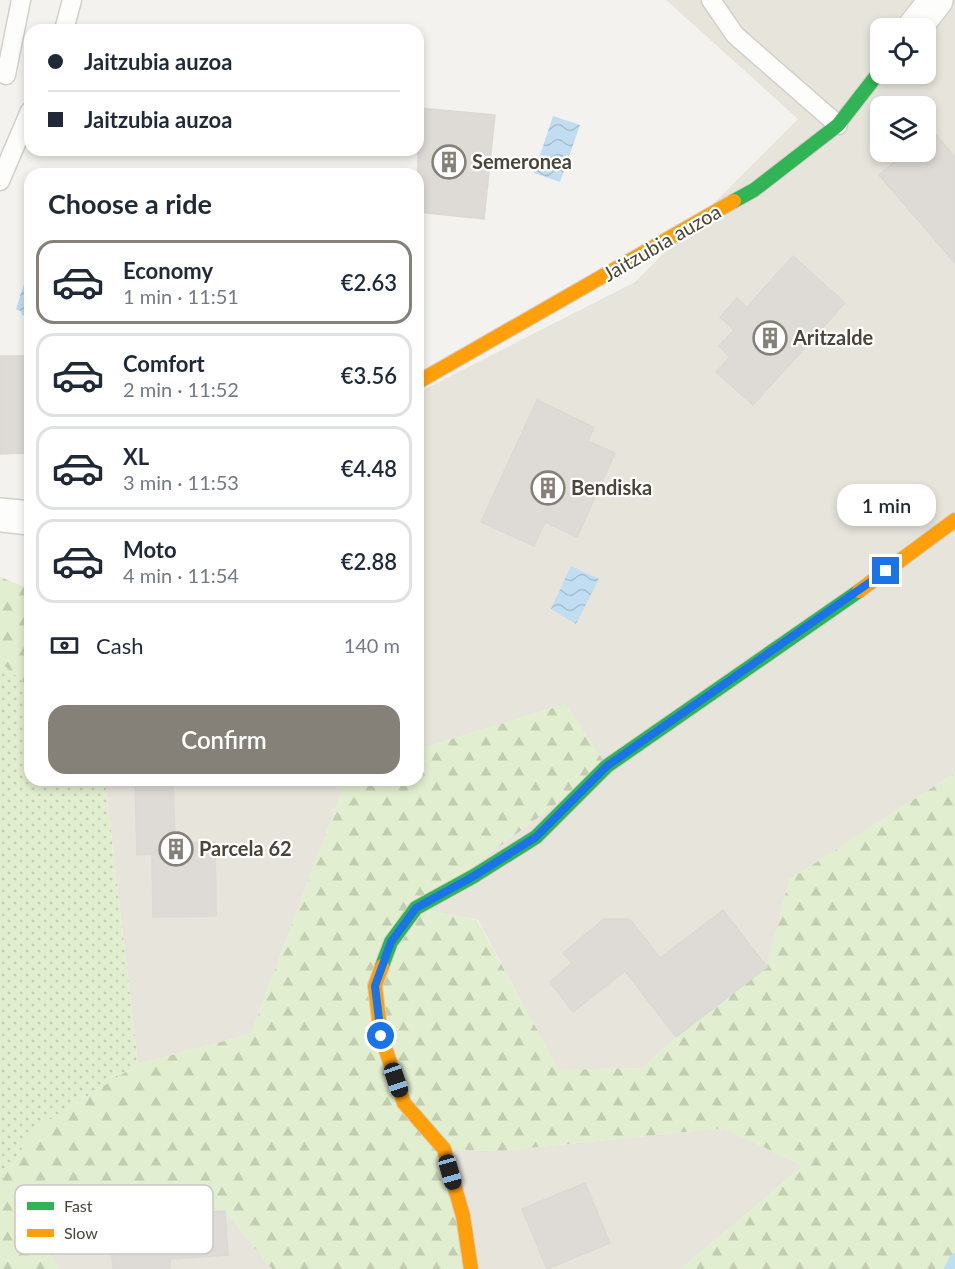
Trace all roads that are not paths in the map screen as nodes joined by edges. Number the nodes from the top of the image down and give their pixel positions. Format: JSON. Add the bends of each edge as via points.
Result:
{"nodes":[{"id":1,"x":21,"y":0,"type":"edge"},
{"id":2,"x":72,"y":0,"type":"edge"},
{"id":3,"x":711,"y":0,"type":"edge"},
{"id":4,"x":936,"y":0,"type":"edge"},
{"id":5,"x":922,"y":18,"type":"edge"},
{"id":6,"x":66,"y":24,"type":"edge"},
{"id":7,"x":6,"y":75,"type":"dead end"},
{"id":8,"x":870,"y":84,"type":"edge"},
{"id":9,"x":24,"y":125,"type":"edge"},
{"id":10,"x":838,"y":125,"type":"junction"},
{"id":11,"x":0,"y":181,"type":"edge"},
{"id":12,"x":424,"y":379,"type":"edge"},
{"id":13,"x":0,"y":515,"type":"edge"},
{"id":14,"x":24,"y":517,"type":"edge"},
{"id":15,"x":955,"y":520,"type":"edge"},
{"id":16,"x":471,"y":1269,"type":"edge"}],
"edges":[{"from":1,"to":7,"type":"lane"},
{"from":2,"to":6,"type":"lane"},
{"from":3,"to":10,"type":"lane","via":[[735,35]]},
{"from":4,"to":5,"type":"street"},
{"from":8,"to":10,"type":"street","name":"Jaitzubia auzoa"},
{"from":9,"to":11,"type":"lane"},
{"from":10,"to":12,"type":"street","name":"Jaitzubia auzoa","via":[[754,190]]},
{"from":13,"to":14,"type":"street"},
{"from":15,"to":16,"type":"street","via":[[607,766],[536,837],[416,908],[391,942],[375,986],[381,1036],[404,1102],[444,1149]]}]}
